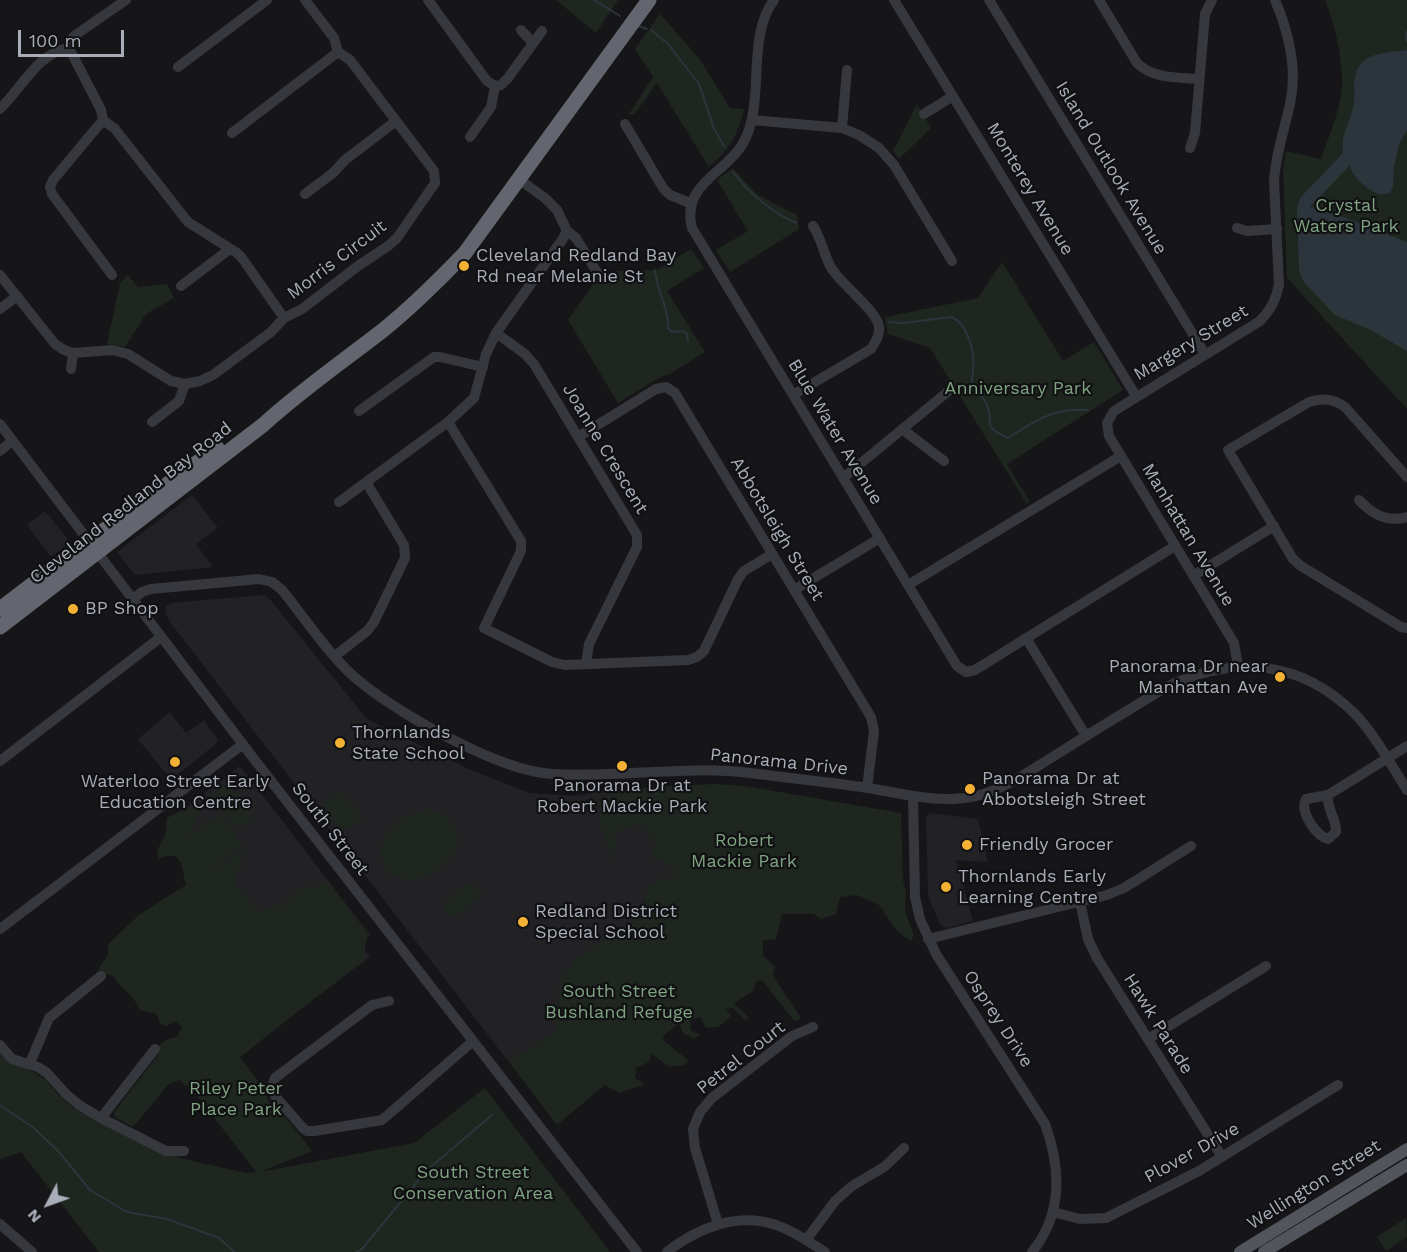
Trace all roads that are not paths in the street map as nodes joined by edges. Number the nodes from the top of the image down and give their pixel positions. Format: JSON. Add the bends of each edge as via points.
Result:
{"nodes":[{"id":1,"x":126,"y":0,"type":"edge"},
{"id":2,"x":267,"y":0,"type":"edge"},
{"id":3,"x":306,"y":0,"type":"edge"},
{"id":4,"x":428,"y":0,"type":"edge"},
{"id":5,"x":637,"y":0,"type":"edge"},
{"id":6,"x":649,"y":0,"type":"edge"},
{"id":7,"x":774,"y":0,"type":"edge"},
{"id":8,"x":894,"y":0,"type":"edge"},
{"id":9,"x":989,"y":0,"type":"edge"},
{"id":10,"x":1098,"y":0,"type":"edge"},
{"id":11,"x":1212,"y":0,"type":"edge"},
{"id":12,"x":1275,"y":0,"type":"edge"},
{"id":13,"x":521,"y":30,"type":"dead end"},
{"id":14,"x":542,"y":31,"type":"dead end"},
{"id":15,"x":533,"y":43,"type":"junction"},
{"id":16,"x":69,"y":48,"type":"junction"},
{"id":17,"x":338,"y":51,"type":"junction"},
{"id":18,"x":600,"y":65,"type":"junction"},
{"id":19,"x":178,"y":67,"type":"dead end"},
{"id":20,"x":847,"y":69,"type":"dead end"},
{"id":21,"x":1199,"y":80,"type":"junction"},
{"id":22,"x":495,"y":86,"type":"junction"},
{"id":23,"x":0,"y":92,"type":"edge"},
{"id":24,"x":953,"y":96,"type":"junction"},
{"id":25,"x":4,"y":105,"type":"edge"},
{"id":26,"x":924,"y":114,"type":"dead end"},
{"id":27,"x":103,"y":120,"type":"junction"},
{"id":28,"x":752,"y":120,"type":"junction"},
{"id":29,"x":396,"y":121,"type":"junction"},
{"id":30,"x":625,"y":124,"type":"dead end"},
{"id":31,"x":842,"y":128,"type":"junction"},
{"id":32,"x":232,"y":133,"type":"dead end"},
{"id":33,"x":470,"y":137,"type":"dead end"},
{"id":34,"x":1190,"y":148,"type":"dead end"},
{"id":35,"x":520,"y":180,"type":"junction"},
{"id":36,"x":305,"y":194,"type":"dead end"},
{"id":37,"x":690,"y":203,"type":"junction"},
{"id":38,"x":813,"y":226,"type":"dead end"},
{"id":39,"x":1237,"y":228,"type":"dead end"},
{"id":40,"x":1276,"y":229,"type":"junction"},
{"id":41,"x":567,"y":231,"type":"junction"},
{"id":42,"x":230,"y":249,"type":"junction"},
{"id":43,"x":952,"y":261,"type":"dead end"},
{"id":44,"x":0,"y":275,"type":"edge"},
{"id":45,"x":112,"y":275,"type":"dead end"},
{"id":46,"x":600,"y":277,"type":"dead end"},
{"id":47,"x":181,"y":286,"type":"dead end"},
{"id":48,"x":17,"y":296,"type":"junction"},
{"id":49,"x":0,"y":309,"type":"edge"},
{"id":50,"x":284,"y":318,"type":"junction"},
{"id":51,"x":496,"y":333,"type":"junction"},
{"id":52,"x":73,"y":353,"type":"junction"},
{"id":53,"x":1205,"y":354,"type":"junction"},
{"id":54,"x":483,"y":367,"type":"junction"},
{"id":55,"x":71,"y":369,"type":"dead end"},
{"id":56,"x":185,"y":384,"type":"junction"},
{"id":57,"x":951,"y":389,"type":"dead end"},
{"id":58,"x":793,"y":395,"type":"junction"},
{"id":59,"x":1136,"y":396,"type":"junction"},
{"id":60,"x":359,"y":411,"type":"dead end"},
{"id":61,"x":152,"y":422,"type":"dead end"},
{"id":62,"x":448,"y":422,"type":"junction"},
{"id":63,"x":1107,"y":423,"type":"joint"},
{"id":64,"x":0,"y":424,"type":"edge"},
{"id":65,"x":902,"y":429,"type":"junction"},
{"id":66,"x":578,"y":437,"type":"junction"},
{"id":67,"x":12,"y":441,"type":"junction"},
{"id":68,"x":0,"y":451,"type":"edge"},
{"id":69,"x":1121,"y":456,"type":"junction"},
{"id":70,"x":944,"y":461,"type":"dead end"},
{"id":71,"x":1407,"y":477,"type":"edge"},
{"id":72,"x":843,"y":478,"type":"junction"},
{"id":73,"x":366,"y":482,"type":"junction"},
{"id":74,"x":1359,"y":500,"type":"dead end"},
{"id":75,"x":339,"y":502,"type":"dead end"},
{"id":76,"x":1407,"y":517,"type":"edge"},
{"id":77,"x":1274,"y":526,"type":"junction"},
{"id":78,"x":880,"y":538,"type":"junction"},
{"id":79,"x":1175,"y":546,"type":"junction"},
{"id":80,"x":94,"y":547,"type":"junction"},
{"id":81,"x":772,"y":554,"type":"junction"},
{"id":82,"x":1193,"y":576,"type":"junction"},
{"id":83,"x":908,"y":585,"type":"junction"},
{"id":84,"x":794,"y":590,"type":"junction"},
{"id":85,"x":133,"y":598,"type":"junction"},
{"id":86,"x":0,"y":609,"type":"edge"},
{"id":87,"x":0,"y":627,"type":"edge"},
{"id":88,"x":1407,"y":628,"type":"edge"},
{"id":89,"x":161,"y":637,"type":"junction"},
{"id":90,"x":1026,"y":638,"type":"junction"},
{"id":91,"x":335,"y":656,"type":"junction"},
{"id":92,"x":586,"y":664,"type":"junction"},
{"id":93,"x":1238,"y":666,"type":"junction"},
{"id":94,"x":1086,"y":736,"type":"junction"},
{"id":95,"x":243,"y":744,"type":"junction"},
{"id":96,"x":1407,"y":746,"type":"edge"},
{"id":97,"x":1387,"y":758,"type":"junction"},
{"id":98,"x":0,"y":761,"type":"edge"},
{"id":99,"x":867,"y":788,"type":"junction"},
{"id":100,"x":1407,"y":790,"type":"edge"},
{"id":101,"x":1328,"y":795,"type":"dead end"},
{"id":102,"x":914,"y":797,"type":"junction"},
{"id":103,"x":1191,"y":846,"type":"dead end"},
{"id":104,"x":1080,"y":902,"type":"junction"},
{"id":105,"x":0,"y":929,"type":"edge"},
{"id":106,"x":928,"y":939,"type":"junction"},
{"id":107,"x":1266,"y":966,"type":"dead end"},
{"id":108,"x":101,"y":976,"type":"dead end"},
{"id":109,"x":389,"y":1001,"type":"dead end"},
{"id":110,"x":813,"y":1027,"type":"dead end"},
{"id":111,"x":1148,"y":1039,"type":"junction"},
{"id":112,"x":472,"y":1042,"type":"junction"},
{"id":113,"x":0,"y":1044,"type":"edge"},
{"id":114,"x":155,"y":1049,"type":"dead end"},
{"id":115,"x":30,"y":1063,"type":"junction"},
{"id":116,"x":1338,"y":1085,"type":"dead end"},
{"id":117,"x":101,"y":1118,"type":"junction"},
{"id":118,"x":904,"y":1148,"type":"dead end"},
{"id":119,"x":1407,"y":1149,"type":"edge"},
{"id":120,"x":184,"y":1151,"type":"dead end"},
{"id":121,"x":1222,"y":1157,"type":"junction"},
{"id":122,"x":1407,"y":1165,"type":"edge"},
{"id":123,"x":1053,"y":1212,"type":"junction"},
{"id":124,"x":0,"y":1224,"type":"edge"},
{"id":125,"x":718,"y":1224,"type":"junction"},
{"id":126,"x":806,"y":1240,"type":"junction"},
{"id":127,"x":32,"y":1252,"type":"edge"},
{"id":128,"x":637,"y":1252,"type":"edge"},
{"id":129,"x":667,"y":1252,"type":"edge"},
{"id":130,"x":825,"y":1252,"type":"edge"},
{"id":131,"x":1032,"y":1252,"type":"edge"},
{"id":132,"x":1240,"y":1252,"type":"edge"},
{"id":133,"x":1264,"y":1252,"type":"edge"}],
"edges":[{"from":1,"to":16,"type":"street","via":[[74,36]]},
{"from":2,"to":19,"type":"street"},
{"from":3,"to":17,"type":"street","name":"Morris Circuit","via":[[334,38]]},
{"from":4,"to":22,"type":"street","via":[[487,81]]},
{"from":5,"to":18,"type":"highway","name":"Cleveland Redland Bay Road"},
{"from":6,"to":18,"type":"highway","name":"Cleveland Redland Bay Road"},
{"from":7,"to":28,"type":"street","via":[[761,31]]},
{"from":8,"to":24,"type":"street","name":"Monterey Avenue"},
{"from":9,"to":53,"type":"street","name":"Island Outlook Avenue"},
{"from":10,"to":21,"type":"street","via":[[1145,71]]},
{"from":11,"to":21,"type":"street","via":[[1205,14]]},
{"from":12,"to":40,"type":"street","name":"Margery Street","via":[[1291,43],[1293,85],[1275,166]]},
{"from":13,"to":15,"type":"street"},
{"from":14,"to":15,"type":"street"},
{"from":15,"to":22,"type":"street","via":[[508,78]]},
{"from":16,"to":25,"type":"street","via":[[57,50],[44,59]]},
{"from":16,"to":27,"type":"street"},
{"from":17,"to":29,"type":"street","name":"Morris Circuit","via":[[350,60]]},
{"from":17,"to":32,"type":"street"},
{"from":18,"to":35,"type":"highway","name":"Cleveland Redland Bay Road"},
{"from":20,"to":31,"type":"street"},
{"from":21,"to":34,"type":"street"},
{"from":22,"to":33,"type":"street","via":[[491,107]]},
{"from":23,"to":25,"type":"street"},
{"from":24,"to":26,"type":"street"},
{"from":24,"to":59,"type":"street","name":"Monterey Avenue"},
{"from":27,"to":42,"type":"street","via":[[115,129],[181,215]]},
{"from":27,"to":45,"type":"street","via":[[50,187]]},
{"from":28,"to":31,"type":"street"},
{"from":28,"to":37,"type":"street","via":[[740,150],[699,188]]},
{"from":29,"to":36,"type":"street"},
{"from":29,"to":50,"type":"street","name":"Morris Circuit","via":[[434,171],[435,183],[397,238],[302,309]]},
{"from":30,"to":37,"type":"street","via":[[663,188]]},
{"from":31,"to":43,"type":"street","via":[[870,141],[889,159]]},
{"from":35,"to":41,"type":"street","via":[[545,198]]},
{"from":35,"to":80,"type":"highway","name":"Cleveland Redland Bay Road","via":[[465,253],[384,330],[263,425]]},
{"from":37,"to":58,"type":"street","name":"Blue Water Avenue","via":[[692,228]]},
{"from":38,"to":58,"type":"street","via":[[833,271],[875,317],[878,338],[871,349]]},
{"from":39,"to":40,"type":"street"},
{"from":40,"to":53,"type":"street","name":"Margery Street","via":[[1279,284],[1271,309],[1260,321]]},
{"from":41,"to":46,"type":"street","via":[[576,238]]},
{"from":41,"to":51,"type":"street"},
{"from":42,"to":47,"type":"street"},
{"from":42,"to":50,"type":"street","via":[[242,258]]},
{"from":44,"to":48,"type":"street"},
{"from":48,"to":49,"type":"street"},
{"from":48,"to":52,"type":"street","via":[[55,344]]},
{"from":50,"to":56,"type":"street","name":"Morris Circuit","via":[[213,375]]},
{"from":51,"to":54,"type":"street"},
{"from":51,"to":66,"type":"street","name":"Joanne Crescent","via":[[534,364]]},
{"from":52,"to":55,"type":"street"},
{"from":52,"to":56,"type":"street","via":[[112,350],[128,354],[161,377]]},
{"from":53,"to":59,"type":"street","name":"Margery Street"},
{"from":54,"to":60,"type":"street","via":[[434,357]]},
{"from":54,"to":62,"type":"street","via":[[474,398]]},
{"from":56,"to":61,"type":"street","via":[[179,401]]},
{"from":57,"to":65,"type":"street"},
{"from":58,"to":72,"type":"street","name":"Blue Water Avenue"},
{"from":59,"to":63,"type":"street","name":"Margery Street","via":[[1114,411]]},
{"from":62,"to":73,"type":"street"},
{"from":62,"to":92,"type":"street","via":[[521,541],[521,552],[484,628],[552,662]]},
{"from":63,"to":69,"type":"street","name":"Manhattan Avenue","via":[[1109,436]]},
{"from":64,"to":67,"type":"street","name":"South Street"},
{"from":65,"to":70,"type":"street"},
{"from":65,"to":72,"type":"street"},
{"from":66,"to":81,"type":"street","name":"Abbotsleigh Street","via":[[656,389],[666,387],[675,393]]},
{"from":66,"to":92,"type":"street","name":"Joanne Crescent","via":[[638,535],[637,547],[589,644]]},
{"from":67,"to":68,"type":"street"},
{"from":67,"to":80,"type":"street","name":"South Street"},
{"from":69,"to":79,"type":"street","name":"Manhattan Avenue"},
{"from":69,"to":83,"type":"street"},
{"from":71,"to":77,"type":"street","via":[[1345,407],[1322,398],[1309,402],[1228,450]]},
{"from":72,"to":78,"type":"street","name":"Blue Water Avenue"},
{"from":73,"to":75,"type":"street"},
{"from":73,"to":91,"type":"street","via":[[404,545],[405,558],[374,622]]},
{"from":74,"to":76,"type":"street","via":[[1381,517]]},
{"from":77,"to":82,"type":"street"},
{"from":77,"to":88,"type":"street","via":[[1301,566]]},
{"from":78,"to":83,"type":"street","name":"Blue Water Avenue"},
{"from":78,"to":84,"type":"street"},
{"from":79,"to":82,"type":"street","name":"Manhattan Avenue"},
{"from":79,"to":90,"type":"street"},
{"from":80,"to":85,"type":"street","name":"South Street"},
{"from":80,"to":86,"type":"highway","name":"Cleveland Redland Bay Road"},
{"from":80,"to":87,"type":"highway","name":"Cleveland Redland Bay Road"},
{"from":81,"to":84,"type":"street","name":"Abbotsleigh Street"},
{"from":81,"to":92,"type":"street","via":[[738,579],[704,651],[697,657]]},
{"from":82,"to":93,"type":"street","name":"Manhattan Avenue","via":[[1234,643]]},
{"from":83,"to":90,"type":"street","name":"Blue Water Avenue","via":[[957,666],[966,672]]},
{"from":84,"to":99,"type":"street","name":"Abbotsleigh Street","via":[[874,723]]},
{"from":85,"to":89,"type":"street","name":"South Street"},
{"from":85,"to":91,"type":"street","name":"Panorama Drive","via":[[152,589],[265,579],[282,590]]},
{"from":89,"to":95,"type":"street","name":"South Street"},
{"from":89,"to":98,"type":"street"},
{"from":90,"to":94,"type":"street"},
{"from":91,"to":99,"type":"street","name":"Panorama Drive","via":[[351,674],[391,704],[497,760],[524,769],[575,775],[732,771]]},
{"from":93,"to":94,"type":"street","name":"Panorama Drive","via":[[1183,679]]},
{"from":93,"to":97,"type":"street","name":"Panorama Drive","via":[[1285,672],[1329,693],[1356,715]]},
{"from":94,"to":102,"type":"street","name":"Panorama Drive","via":[[989,792],[951,799]]},
{"from":95,"to":105,"type":"street"},
{"from":95,"to":112,"type":"street","name":"South Street"},
{"from":96,"to":97,"type":"street"},
{"from":97,"to":100,"type":"street","name":"Panorama Drive"},
{"from":97,"to":101,"type":"street"},
{"from":99,"to":102,"type":"street","name":"Panorama Drive"},
{"from":102,"to":106,"type":"street","name":"Osprey Drive","via":[[915,897]]},
{"from":103,"to":104,"type":"street","via":[[1124,888]]},
{"from":104,"to":106,"type":"street"},
{"from":104,"to":111,"type":"street","name":"Hawk Parade","via":[[1088,939],[1097,958]]},
{"from":106,"to":123,"type":"street","name":"Osprey Drive","via":[[1045,1124],[1057,1169]]},
{"from":107,"to":111,"type":"street"},
{"from":108,"to":115,"type":"street","via":[[49,1018]]},
{"from":109,"to":112,"type":"street","via":[[372,1005],[275,1078],[275,1096],[307,1131],[382,1120]]},
{"from":110,"to":125,"type":"street","name":"Petrel Court","via":[[792,1036],[712,1098],[700,1112],[693,1129],[695,1148]]},
{"from":111,"to":121,"type":"street","name":"Hawk Parade"},
{"from":112,"to":128,"type":"street","name":"South Street"},
{"from":113,"to":115,"type":"street","via":[[12,1059]]},
{"from":114,"to":117,"type":"street"},
{"from":115,"to":117,"type":"street","via":[[47,1073],[79,1105]]},
{"from":116,"to":121,"type":"street","name":"Plover Drive"},
{"from":117,"to":120,"type":"street","via":[[166,1151]]},
{"from":118,"to":126,"type":"street","via":[[836,1201]]},
{"from":119,"to":132,"type":"main road","name":"Wellington Street"},
{"from":121,"to":123,"type":"street","name":"Plover Drive","via":[[1106,1218],[1080,1219]]},
{"from":122,"to":133,"type":"main road","name":"Wellington Street"},
{"from":123,"to":131,"type":"street","name":"Osprey Drive"},
{"from":124,"to":127,"type":"street"},
{"from":125,"to":126,"type":"street","via":[[773,1224]]},
{"from":125,"to":129,"type":"street","via":[[700,1230]]},
{"from":126,"to":130,"type":"street"}]}
